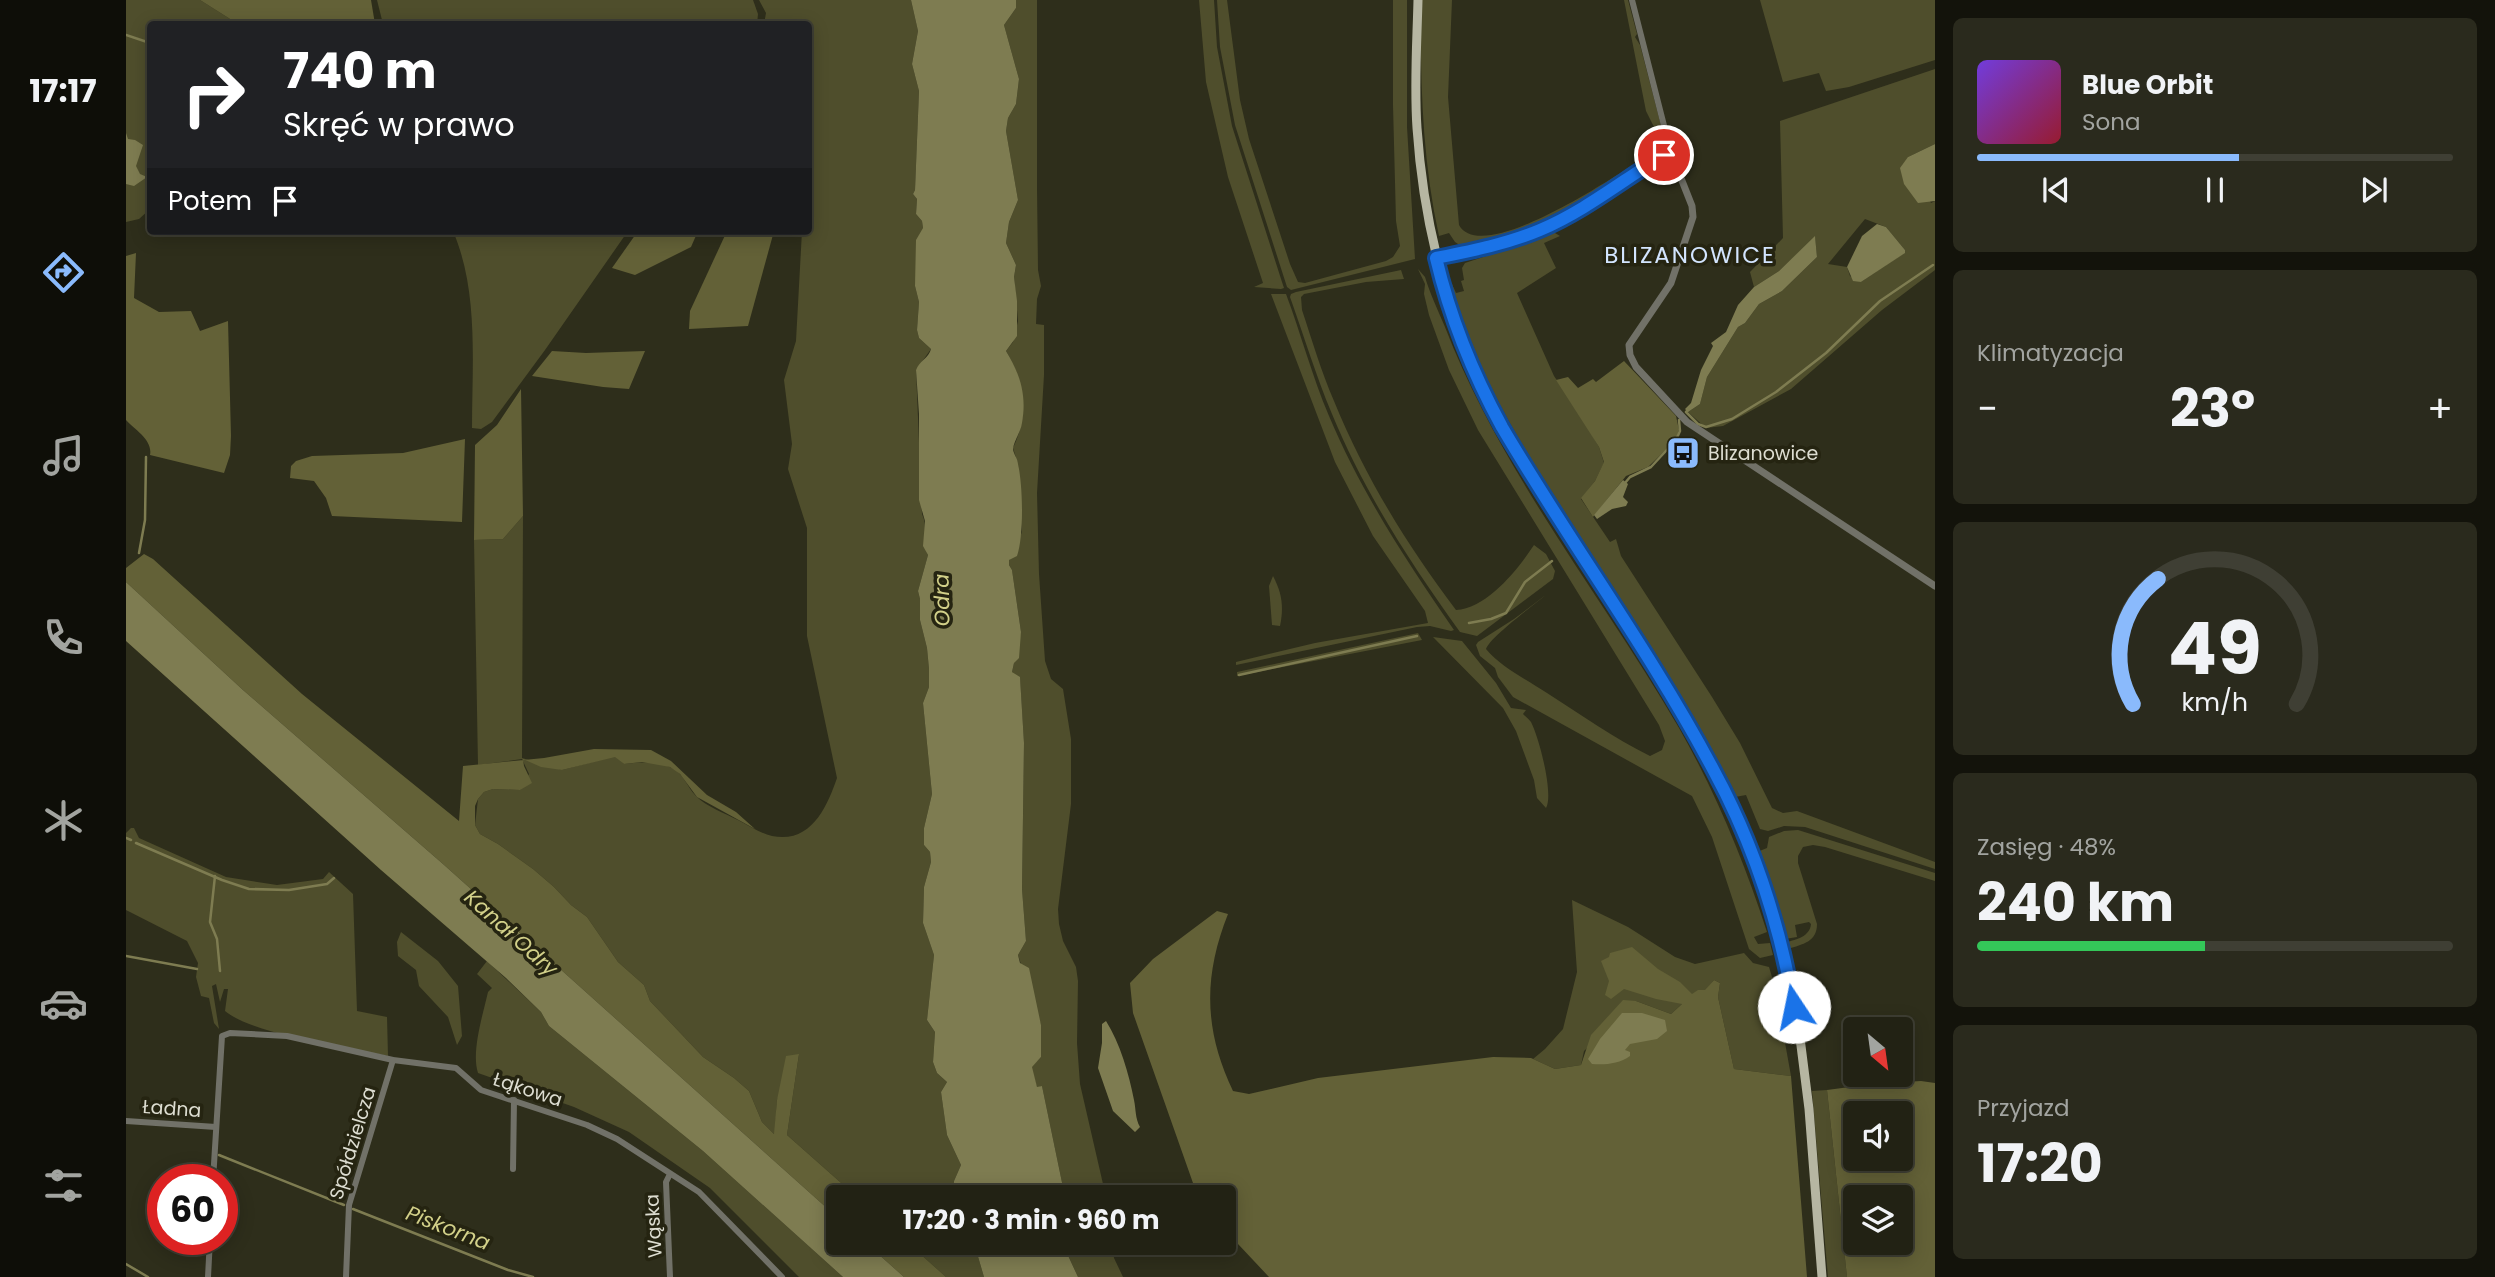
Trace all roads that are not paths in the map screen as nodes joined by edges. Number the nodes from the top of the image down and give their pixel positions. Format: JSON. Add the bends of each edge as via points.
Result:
{"nodes":[{"id":1,"x":1418,"y":0,"type":"edge"},
{"id":2,"x":1632,"y":0,"type":"edge"},
{"id":3,"x":1671,"y":153,"type":"junction"},
{"id":4,"x":1436,"y":258,"type":"junction"},
{"id":5,"x":1935,"y":586,"type":"edge"},
{"id":6,"x":393,"y":1060,"type":"junction"},
{"id":7,"x":514,"y":1100,"type":"junction"},
{"id":8,"x":126,"y":1121,"type":"edge"},
{"id":9,"x":216,"y":1127,"type":"junction"},
{"id":10,"x":215,"y":1164,"type":"edge"},
{"id":11,"x":513,"y":1169,"type":"dead end"},
{"id":12,"x":670,"y":1174,"type":"junction"},
{"id":13,"x":209,"y":1255,"type":"edge"},
{"id":14,"x":208,"y":1277,"type":"edge"},
{"id":15,"x":346,"y":1277,"type":"edge"},
{"id":16,"x":670,"y":1277,"type":"edge"},
{"id":17,"x":782,"y":1277,"type":"edge"},
{"id":18,"x":1822,"y":1277,"type":"edge"}],
"edges":[{"from":1,"to":4,"type":"main road","via":[[1417,125]]},
{"from":2,"to":3,"type":"street"},
{"from":3,"to":4,"type":"street","via":[[1538,231]]},
{"from":3,"to":5,"type":"street","via":[[1693,218],[1671,284],[1629,345],[1636,367],[1696,429]]},
{"from":4,"to":18,"type":"main road","via":[[1458,332],[1502,427],[1679,708],[1715,772],[1746,842],[1780,941],[1799,1030]]},
{"from":6,"to":7,"type":"street","name":"Łąkowa","via":[[456,1068],[481,1090]]},
{"from":6,"to":9,"type":"street","name":"Łąkowa","via":[[287,1036],[222,1036]]},
{"from":6,"to":15,"type":"street","name":"Spółdzielcza","via":[[349,1205]]},
{"from":7,"to":11,"type":"street"},
{"from":7,"to":12,"type":"street","name":"Łąkowa","via":[[617,1139]]},
{"from":8,"to":9,"type":"street","name":"Ładna"},
{"from":9,"to":10,"type":"street"},
{"from":12,"to":16,"type":"street","name":"Wąska","via":[[666,1182]]},
{"from":12,"to":17,"type":"street","name":"Łąkowa","via":[[699,1192]]},
{"from":13,"to":14,"type":"street"}]}
